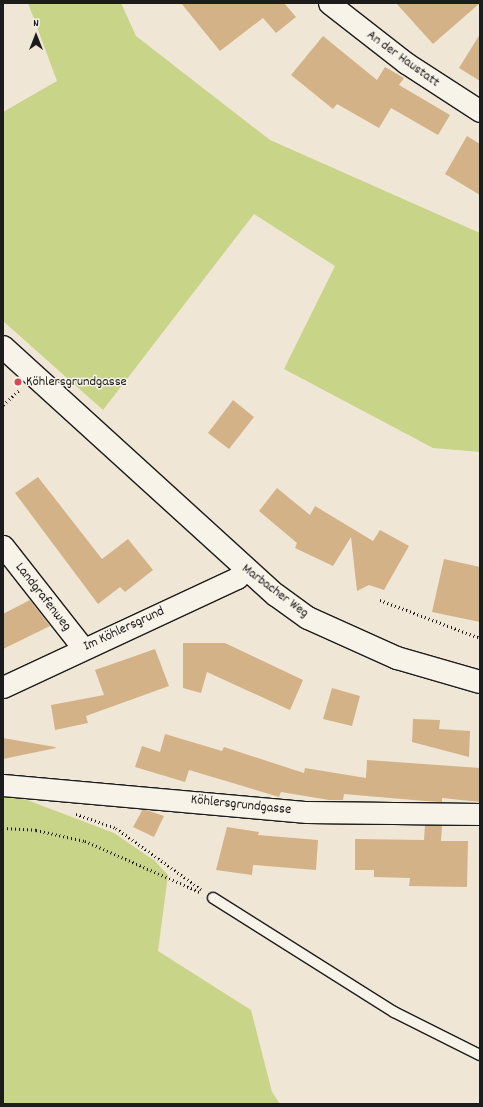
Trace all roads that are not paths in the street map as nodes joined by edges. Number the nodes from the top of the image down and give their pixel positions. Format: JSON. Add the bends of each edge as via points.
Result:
{"nodes":[{"id":1,"x":329,"y":3,"type":"edge"},
{"id":2,"x":480,"y":111,"type":"edge"},
{"id":3,"x":3,"y":347,"type":"edge"},
{"id":4,"x":3,"y":546,"type":"edge"},
{"id":5,"x":245,"y":570,"type":"junction"},
{"id":6,"x":83,"y":648,"type":"junction"},
{"id":7,"x":480,"y":682,"type":"edge"},
{"id":8,"x":3,"y":687,"type":"edge"},
{"id":9,"x":3,"y":785,"type":"edge"},
{"id":10,"x":480,"y":814,"type":"edge"},
{"id":11,"x":213,"y":898,"type":"road end"},
{"id":12,"x":480,"y":1055,"type":"edge"}],
"edges":[{"from":1,"to":2,"type":"street","name":"An der Haustatt","via":[[406,63]]},
{"from":3,"to":5,"type":"main road","name":"Marbacher Weg","via":[[107,439]]},
{"from":4,"to":6,"type":"street","name":"Landgrafenweg"},
{"from":5,"to":6,"type":"street","name":"Im Köhlersgrund","via":[[237,578]]},
{"from":5,"to":7,"type":"main road","name":"Marbacher Weg","via":[[308,618],[397,658]]},
{"from":6,"to":8,"type":"street","name":"Im Köhlersgrund"},
{"from":9,"to":10,"type":"street","name":"Köhlersgrundgasse","via":[[307,812]]},
{"from":11,"to":12,"type":"lane","via":[[394,1012]]}]}
